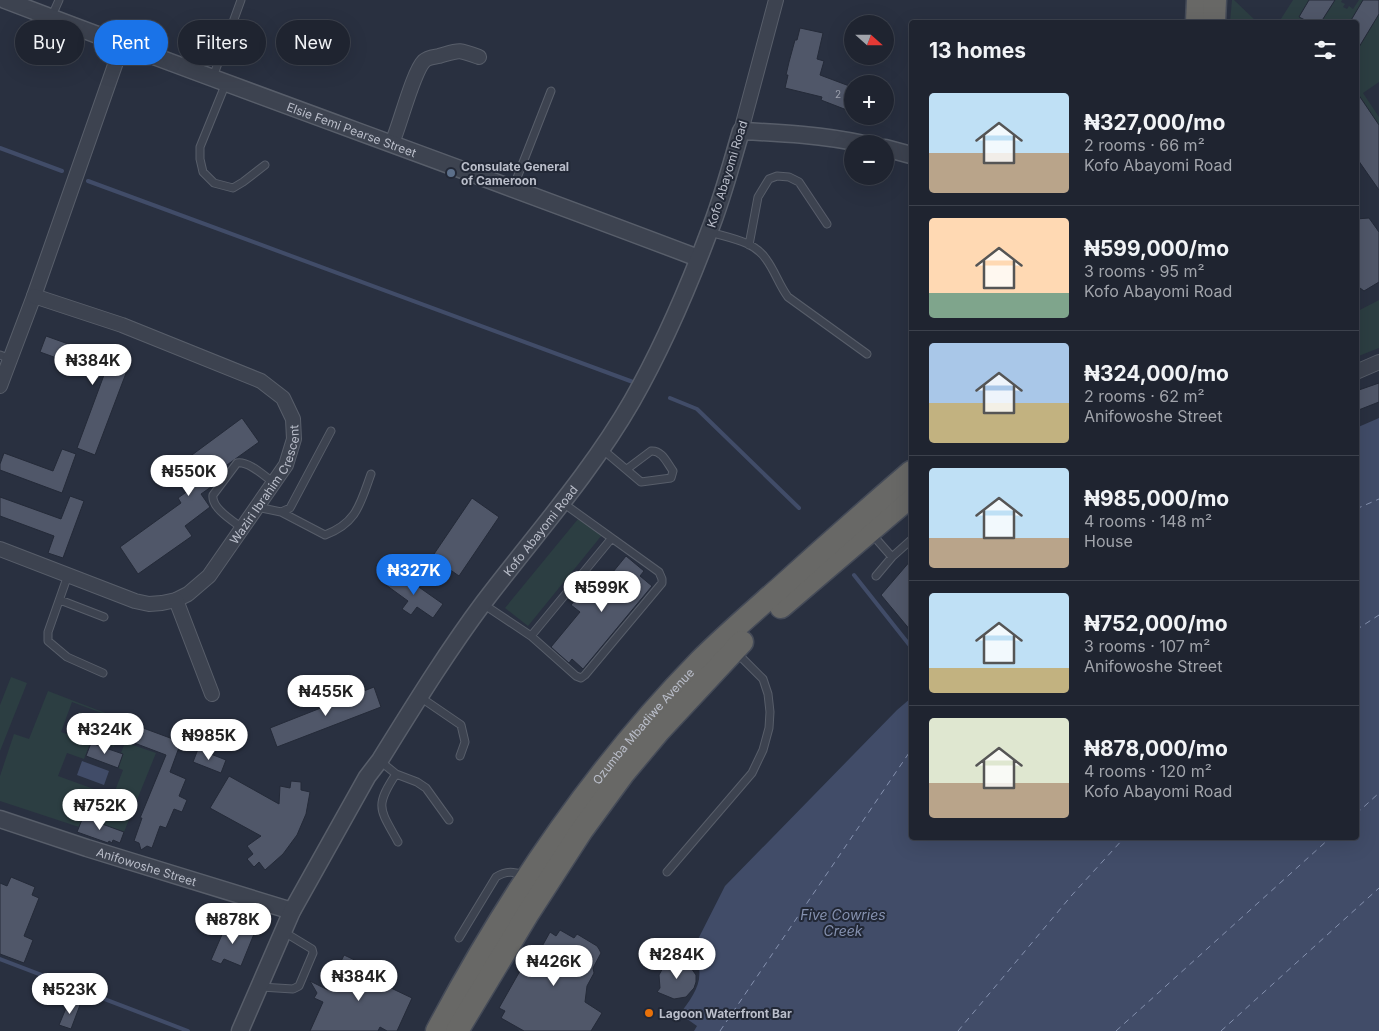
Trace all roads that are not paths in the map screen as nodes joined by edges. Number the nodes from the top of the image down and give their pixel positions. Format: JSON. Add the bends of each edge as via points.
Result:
{"nodes":[{"id":1,"x":4,"y":0,"type":"edge"},
{"id":2,"x":58,"y":0,"type":"edge"},
{"id":3,"x":241,"y":0,"type":"edge"},
{"id":4,"x":776,"y":0,"type":"edge"},
{"id":5,"x":1198,"y":0,"type":"edge"},
{"id":6,"x":1215,"y":0,"type":"edge"},
{"id":7,"x":51,"y":18,"type":"junction"},
{"id":8,"x":1197,"y":20,"type":"edge"},
{"id":9,"x":1214,"y":20,"type":"edge"},
{"id":10,"x":94,"y":34,"type":"edge"},
{"id":11,"x":479,"y":57,"type":"dead end"},
{"id":12,"x":168,"y":62,"type":"edge"},
{"id":13,"x":115,"y":65,"type":"edge"},
{"id":14,"x":219,"y":80,"type":"junction"},
{"id":15,"x":551,"y":91,"type":"dead end"},
{"id":16,"x":741,"y":131,"type":"junction"},
{"id":17,"x":844,"y":140,"type":"edge"},
{"id":18,"x":392,"y":143,"type":"junction"},
{"id":19,"x":894,"y":151,"type":"edge"},
{"id":20,"x":909,"y":155,"type":"edge"},
{"id":21,"x":265,"y":165,"type":"dead end"},
{"id":22,"x":514,"y":188,"type":"junction"},
{"id":23,"x":827,"y":224,"type":"dead end"},
{"id":24,"x":709,"y":232,"type":"junction"},
{"id":25,"x":749,"y":244,"type":"junction"},
{"id":26,"x":698,"y":258,"type":"junction"},
{"id":27,"x":34,"y":296,"type":"junction"},
{"id":28,"x":867,"y":354,"type":"dead end"},
{"id":29,"x":5,"y":357,"type":"edge"},
{"id":30,"x":1379,"y":362,"type":"edge"},
{"id":31,"x":1359,"y":371,"type":"edge"},
{"id":32,"x":0,"y":386,"type":"edge"},
{"id":33,"x":331,"y":431,"type":"dead end"},
{"id":34,"x":602,"y":449,"type":"junction"},
{"id":35,"x":627,"y":469,"type":"junction"},
{"id":36,"x":371,"y":474,"type":"dead end"},
{"id":37,"x":909,"y":474,"type":"edge"},
{"id":38,"x":274,"y":483,"type":"junction"},
{"id":39,"x":909,"y":498,"type":"edge"},
{"id":40,"x":563,"y":503,"type":"junction"},
{"id":41,"x":257,"y":506,"type":"junction"},
{"id":42,"x":281,"y":512,"type":"junction"},
{"id":43,"x":242,"y":528,"type":"junction"},
{"id":44,"x":870,"y":531,"type":"junction"},
{"id":45,"x":611,"y":539,"type":"junction"},
{"id":46,"x":909,"y":542,"type":"edge"},
{"id":47,"x":0,"y":549,"type":"edge"},
{"id":48,"x":892,"y":557,"type":"junction"},
{"id":49,"x":68,"y":575,"type":"junction"},
{"id":50,"x":876,"y":576,"type":"dead end"},
{"id":51,"x":60,"y":600,"type":"junction"},
{"id":52,"x":176,"y":600,"type":"junction"},
{"id":53,"x":483,"y":603,"type":"junction"},
{"id":54,"x":104,"y":617,"type":"dead end"},
{"id":55,"x":531,"y":636,"type":"junction"},
{"id":56,"x":733,"y":649,"type":"junction"},
{"id":57,"x":103,"y":673,"type":"dead end"},
{"id":58,"x":212,"y":694,"type":"dead end"},
{"id":59,"x":420,"y":696,"type":"junction"},
{"id":60,"x":460,"y":756,"type":"dead end"},
{"id":61,"x":380,"y":760,"type":"junction"},
{"id":62,"x":396,"y":774,"type":"junction"},
{"id":63,"x":0,"y":819,"type":"edge"},
{"id":64,"x":449,"y":820,"type":"dead end"},
{"id":65,"x":398,"y":842,"type":"dead end"},
{"id":66,"x":667,"y":872,"type":"dead end"},
{"id":67,"x":529,"y":876,"type":"junction"},
{"id":68,"x":292,"y":912,"type":"junction"},
{"id":69,"x":284,"y":932,"type":"junction"},
{"id":70,"x":459,"y":938,"type":"dead end"},
{"id":71,"x":258,"y":987,"type":"junction"},
{"id":72,"x":240,"y":1031,"type":"edge"},
{"id":73,"x":437,"y":1031,"type":"edge"},
{"id":74,"x":457,"y":1031,"type":"edge"}],
"edges":[{"from":1,"to":7,"type":"street","name":"Elsie Femi Pearse Street"},
{"from":2,"to":7,"type":"lane"},
{"from":3,"to":14,"type":"lane"},
{"from":4,"to":16,"type":"street","name":"Kofo Abayomi Road"},
{"from":5,"to":8,"type":"highway"},
{"from":6,"to":9,"type":"highway"},
{"from":7,"to":10,"type":"street","name":"Elsie Femi Pearse Street"},
{"from":11,"to":18,"type":"street","via":[[454,50],[424,61]]},
{"from":12,"to":14,"type":"street","name":"Elsie Femi Pearse Street"},
{"from":13,"to":27,"type":"street"},
{"from":14,"to":18,"type":"street","name":"Elsie Femi Pearse Street"},
{"from":14,"to":21,"type":"lane","via":[[200,147],[203,172],[214,183],[233,188]]},
{"from":15,"to":22,"type":"lane"},
{"from":16,"to":17,"type":"street"},
{"from":16,"to":24,"type":"street","name":"Kofo Abayomi Road"},
{"from":18,"to":22,"type":"street","name":"Elsie Femi Pearse Street"},
{"from":19,"to":20,"type":"street"},
{"from":22,"to":26,"type":"street","name":"Elsie Femi Pearse Street"},
{"from":23,"to":25,"type":"lane","via":[[799,182],[777,176],[769,179],[758,197]]},
{"from":24,"to":25,"type":"lane"},
{"from":24,"to":26,"type":"street","name":"Kofo Abayomi Road"},
{"from":25,"to":28,"type":"lane","via":[[767,260],[788,297]]},
{"from":26,"to":34,"type":"street","name":"Kofo Abayomi Road","via":[[653,360]]},
{"from":27,"to":29,"type":"street"},
{"from":27,"to":38,"type":"street","name":"Waziri Ibrahim Crescent","via":[[122,325],[261,381],[283,398],[293,419],[294,440],[286,465]]},
{"from":29,"to":32,"type":"street"},
{"from":30,"to":31,"type":"street"},
{"from":33,"to":42,"type":"lane","via":[[290,508]]},
{"from":34,"to":35,"type":"lane"},
{"from":34,"to":40,"type":"street","name":"Kofo Abayomi Road"},
{"from":35,"to":35,"type":"lane","via":[[656,450],[673,475],[641,482]]},
{"from":36,"to":42,"type":"lane","via":[[352,520],[338,530],[325,535]]},
{"from":37,"to":67,"type":"highway","name":"Ozumba Mbadiwe Avenue","via":[[700,660],[604,771]]},
{"from":38,"to":41,"type":"street","name":"Waziri Ibrahim Crescent"},
{"from":38,"to":43,"type":"lane","via":[[239,462],[213,495],[215,504]]},
{"from":39,"to":44,"type":"highway","name":"Ozumba Mbadiwe Avenue"},
{"from":40,"to":45,"type":"lane"},
{"from":40,"to":53,"type":"street","name":"Kofo Abayomi Road"},
{"from":41,"to":42,"type":"lane"},
{"from":41,"to":43,"type":"street","name":"Waziri Ibrahim Crescent"},
{"from":43,"to":52,"type":"street","name":"Waziri Ibrahim Crescent","via":[[209,576]]},
{"from":44,"to":48,"type":"lane"},
{"from":44,"to":56,"type":"highway","name":"Ozumba Mbadiwe Avenue"},
{"from":45,"to":55,"type":"lane"},
{"from":45,"to":55,"type":"lane","via":[[659,572],[662,583],[581,678]]},
{"from":46,"to":48,"type":"lane"},
{"from":47,"to":49,"type":"street","name":"Waziri Ibrahim Crescent"},
{"from":48,"to":50,"type":"lane"},
{"from":49,"to":51,"type":"lane"},
{"from":49,"to":52,"type":"street","name":"Waziri Ibrahim Crescent","via":[[135,601],[162,604]]},
{"from":51,"to":54,"type":"lane"},
{"from":51,"to":57,"type":"lane","via":[[48,632],[48,641],[67,657]]},
{"from":52,"to":58,"type":"street"},
{"from":53,"to":55,"type":"lane"},
{"from":53,"to":59,"type":"street","name":"Kofo Abayomi Road"},
{"from":56,"to":66,"type":"lane","via":[[763,679],[768,694],[769,728],[763,750],[752,773]]},
{"from":56,"to":74,"type":"highway","name":"Ozumba Mbadiwe Avenue","via":[[623,774],[582,830]]},
{"from":59,"to":60,"type":"lane","via":[[461,725],[465,742]]},
{"from":59,"to":61,"type":"street","name":"Kofo Abayomi Road"},
{"from":61,"to":62,"type":"lane"},
{"from":61,"to":68,"type":"street","name":"Kofo Abayomi Road","via":[[367,777]]},
{"from":62,"to":64,"type":"lane","via":[[426,788]]},
{"from":62,"to":65,"type":"lane","via":[[382,800],[382,810]]},
{"from":63,"to":68,"type":"street","name":"Anifowoshe Street"},
{"from":67,"to":70,"type":"lane","via":[[511,871],[496,877]]},
{"from":67,"to":73,"type":"highway","name":"Ozumba Mbadiwe Avenue","via":[[488,940]]},
{"from":68,"to":69,"type":"street","name":"Kofo Abayomi Road"},
{"from":69,"to":71,"type":"street","name":"Kofo Abayomi Road"},
{"from":69,"to":71,"type":"lane","via":[[313,953],[299,986],[293,989]]},
{"from":71,"to":72,"type":"street","name":"Kofo Abayomi Road"}]}
